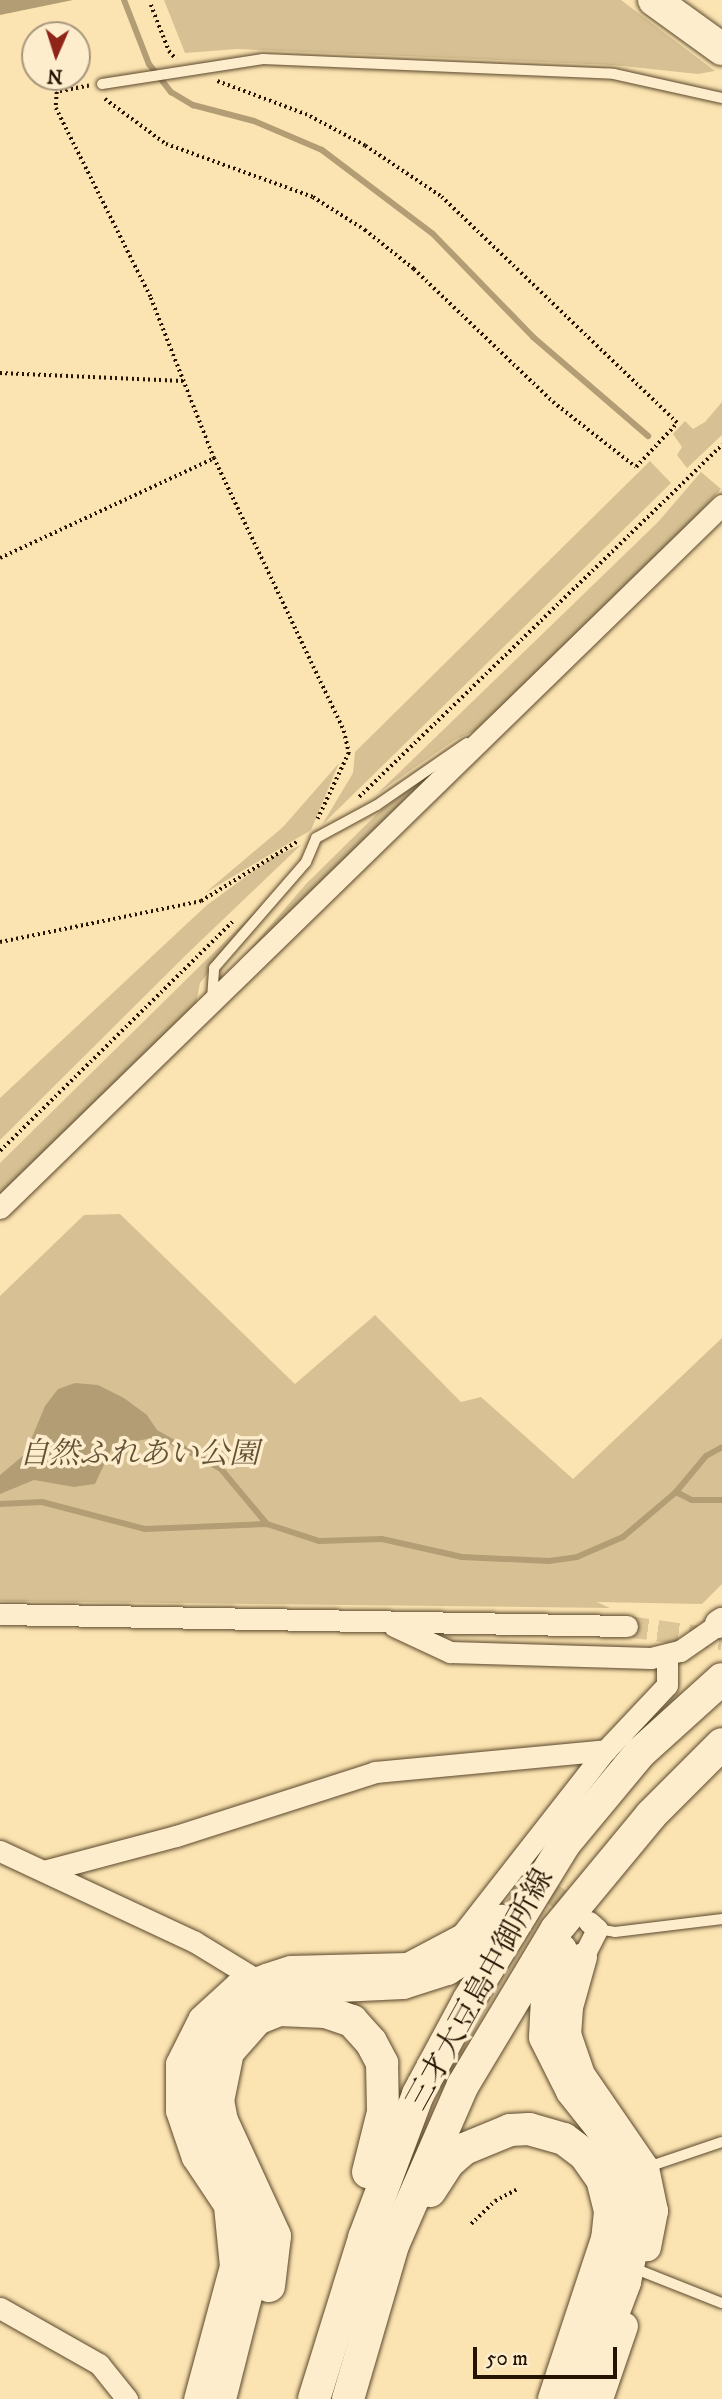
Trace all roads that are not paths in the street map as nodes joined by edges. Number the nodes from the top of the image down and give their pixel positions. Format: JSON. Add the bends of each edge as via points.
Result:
{"nodes":[{"id":1,"x":654,"y":0,"type":"edge"},
{"id":2,"x":722,"y":49,"type":"edge"},
{"id":3,"x":102,"y":84,"type":"road end"},
{"id":4,"x":722,"y":98,"type":"edge"},
{"id":5,"x":722,"y":505,"type":"edge"},
{"id":6,"x":488,"y":732,"type":"junction"},
{"id":7,"x":211,"y":1000,"type":"junction"},
{"id":8,"x":0,"y":1208,"type":"edge"},
{"id":9,"x":0,"y":1614,"type":"edge"},
{"id":10,"x":386,"y":1622,"type":"junction"},
{"id":11,"x":721,"y":1623,"type":"edge"},
{"id":12,"x":628,"y":1626,"type":"tunnel mouth"},
{"id":13,"x":667,"y":1655,"type":"junction"},
{"id":14,"x":722,"y":1679,"type":"edge"},
{"id":15,"x":722,"y":1744,"type":"edge"},
{"id":16,"x":606,"y":1750,"type":"junction"},
{"id":17,"x":566,"y":1842,"type":"junction"},
{"id":18,"x":0,"y":1851,"type":"edge"},
{"id":19,"x":44,"y":1871,"type":"junction"},
{"id":20,"x":600,"y":1877,"type":"junction"},
{"id":21,"x":722,"y":1919,"type":"edge"},
{"id":22,"x":593,"y":1925,"type":"joint"},
{"id":23,"x":583,"y":1957,"type":"joint"},
{"id":24,"x":254,"y":1978,"type":"junction"},
{"id":25,"x":722,"y":2142,"type":"edge"},
{"id":26,"x":645,"y":2168,"type":"junction"},
{"id":27,"x":641,"y":2271,"type":"junction"},
{"id":28,"x":347,"y":2294,"type":"junction"},
{"id":29,"x":722,"y":2303,"type":"edge"},
{"id":30,"x":0,"y":2308,"type":"edge"},
{"id":31,"x":369,"y":2322,"type":"junction"},
{"id":32,"x":127,"y":2399,"type":"edge"},
{"id":33,"x":194,"y":2399,"type":"edge"},
{"id":34,"x":220,"y":2399,"type":"edge"},
{"id":35,"x":234,"y":2399,"type":"edge"},
{"id":36,"x":314,"y":2399,"type":"edge"},
{"id":37,"x":348,"y":2399,"type":"edge"},
{"id":38,"x":554,"y":2399,"type":"edge"},
{"id":39,"x":581,"y":2399,"type":"edge"},
{"id":40,"x":599,"y":2399,"type":"edge"}],
"edges":[{"from":1,"to":2,"type":"main road"},
{"from":3,"to":4,"type":"lane","via":[[263,59],[614,74]]},
{"from":5,"to":6,"type":"street"},
{"from":6,"to":7,"type":"street"},
{"from":6,"to":7,"type":"lane","via":[[377,805],[316,838],[306,862],[214,968]]},
{"from":7,"to":8,"type":"street"},
{"from":9,"to":10,"type":"street"},
{"from":10,"to":12,"type":"street"},
{"from":10,"to":13,"type":"street","via":[[450,1652]]},
{"from":11,"to":13,"type":"street","via":[[691,1645]]},
{"from":13,"to":16,"type":"street","via":[[667,1685]]},
{"from":14,"to":17,"type":"main road","name":"三才大豆島中御所線","via":[[640,1753]]},
{"from":15,"to":20,"type":"main road","name":"三才大豆島中御所線","via":[[651,1815]]},
{"from":16,"to":19,"type":"street","via":[[375,1772],[176,1836]]},
{"from":16,"to":24,"type":"street","via":[[477,1921],[425,1957],[389,1966],[290,1966]]},
{"from":17,"to":28,"type":"main road","name":"三才大豆島中御所線","via":[[418,2094]]},
{"from":17,"to":34,"type":"main road","via":[[490,1935],[447,1969],[402,1983],[276,1989],[247,2001],[209,2039],[197,2067],[201,2121],[244,2213],[253,2245],[253,2269]]},
{"from":18,"to":19,"type":"street"},
{"from":19,"to":24,"type":"street","via":[[195,1942]]},
{"from":20,"to":31,"type":"main road","name":"三才大豆島中御所線","via":[[556,1930],[463,2085],[393,2245]]},
{"from":20,"to":39,"type":"main road","via":[[548,1978],[543,2006],[545,2037],[555,2063],[619,2150],[639,2213],[625,2282]]},
{"from":21,"to":22,"type":"lane","via":[[615,1932]]},
{"from":22,"to":23,"type":"street"},
{"from":23,"to":26,"type":"street","via":[[569,2007],[567,2034],[581,2075]]},
{"from":24,"to":33,"type":"street","via":[[215,1998],[199,2017],[184,2041],[173,2084],[183,2136],[224,2206],[230,2241],[230,2266]]},
{"from":25,"to":26,"type":"lane"},
{"from":26,"to":27,"type":"street","via":[[654,2211]]},
{"from":27,"to":29,"type":"lane"},
{"from":27,"to":40,"type":"street"},
{"from":28,"to":35,"type":"main road","via":[[346,2264],[381,2124],[382,2063],[352,2021],[310,2010],[279,2010],[243,2030],[228,2052],[219,2088],[222,2121],[275,2236],[268,2295]]},
{"from":28,"to":36,"type":"main road","name":"三才大豆島中御所線"},
{"from":30,"to":32,"type":"street","via":[[99,2364]]},
{"from":31,"to":37,"type":"main road","name":"三才大豆島中御所線"},
{"from":31,"to":38,"type":"main road","via":[[397,2279],[428,2196],[448,2162],[491,2134],[510,2130],[529,2129],[564,2139],[585,2155],[602,2179],[610,2212],[598,2277]]}]}
